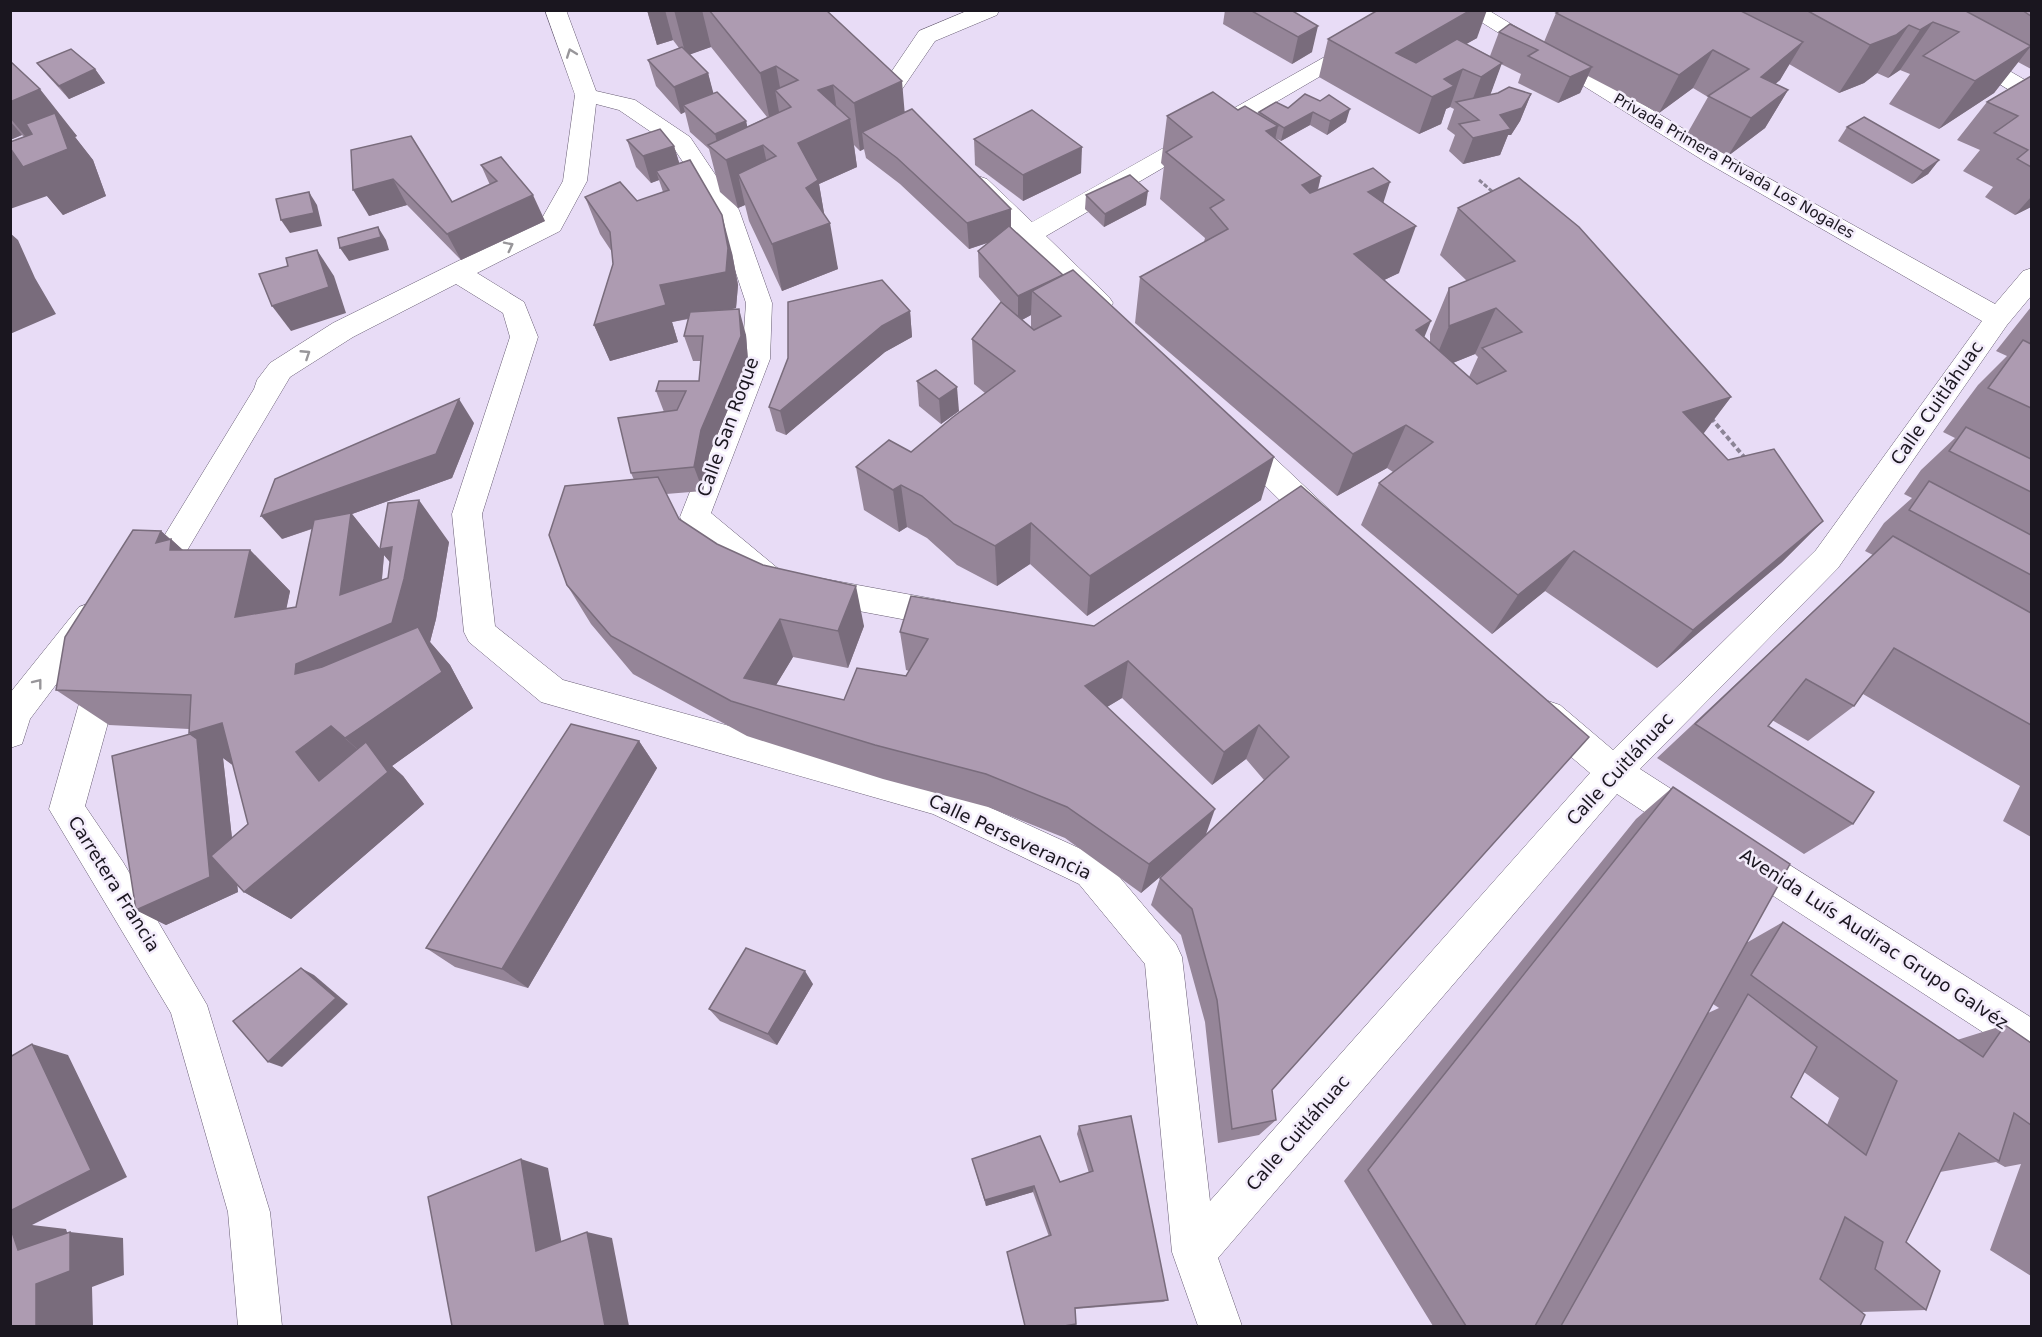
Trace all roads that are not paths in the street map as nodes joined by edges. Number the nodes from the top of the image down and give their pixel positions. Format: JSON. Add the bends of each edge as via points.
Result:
{"nodes":[{"id":1,"x":555,"y":10,"type":"edge"},
{"id":2,"x":989,"y":10,"type":"edge"},
{"id":3,"x":1424,"y":10,"type":"edge"},
{"id":4,"x":1472,"y":10,"type":"edge"},
{"id":5,"x":1887,"y":10,"type":"edge"},
{"id":6,"x":2031,"y":94,"type":"edge"},
{"id":7,"x":586,"y":95,"type":"junction"},
{"id":8,"x":885,"y":97,"type":"edge"},
{"id":9,"x":962,"y":169,"type":"edge"},
{"id":10,"x":1031,"y":234,"type":"junction"},
{"id":11,"x":457,"y":273,"type":"junction"},
{"id":12,"x":2031,"y":277,"type":"edge"},
{"id":13,"x":1998,"y":318,"type":"junction"},
{"id":14,"x":1122,"y":325,"type":"edge"},
{"id":15,"x":280,"y":370,"type":"junction"},
{"id":16,"x":1221,"y":424,"type":"edge"},
{"id":17,"x":1348,"y":545,"type":"edge"},
{"id":18,"x":136,"y":556,"type":"edge"},
{"id":19,"x":982,"y":621,"type":"edge"},
{"id":20,"x":119,"y":637,"type":"edge"},
{"id":21,"x":1525,"y":696,"type":"edge"},
{"id":22,"x":10,"y":733,"type":"edge"},
{"id":23,"x":1614,"y":772,"type":"junction"},
{"id":24,"x":2031,"y":1041,"type":"edge"},
{"id":25,"x":1194,"y":1252,"type":"junction"},
{"id":26,"x":260,"y":1326,"type":"edge"},
{"id":27,"x":1220,"y":1326,"type":"edge"}],
"edges":[{"from":7,"to":1,"type":"street","one_way":true},
{"from":2,"to":8,"type":"street","via":[[927,36]]},
{"from":3,"to":10,"type":"street"},
{"from":4,"to":13,"type":"street","name":"Privada Primera Privada Los Nogales","via":[[1712,156]]},
{"from":5,"to":6,"type":"street"},
{"from":11,"to":7,"type":"street","one_way":true,"via":[[551,225],[575,181]]},
{"from":7,"to":19,"type":"street","name":"Calle San Roque","via":[[627,105],[682,142],[727,210],[759,303],[756,359],[695,518],[774,582]]},
{"from":9,"to":10,"type":"street"},
{"from":10,"to":14,"type":"street"},
{"from":15,"to":11,"type":"street","one_way":true,"via":[[343,330]]},
{"from":11,"to":25,"type":"street","name":"Calle Perseverancia","via":[[515,308],[524,338],[466,514],[480,632],[553,692],[939,800],[1092,872],[1163,957]]},
{"from":12,"to":13,"type":"street","name":"Calle Cuitláhuac"},
{"from":13,"to":23,"type":"street","name":"Calle Cuitláhuac","via":[[1827,559]]},
{"from":15,"to":18,"type":"street"},
{"from":22,"to":15,"type":"street","one_way":true,"via":[[14,714],[122,600]]},
{"from":16,"to":17,"type":"street","via":[[1294,514]]},
{"from":20,"to":26,"type":"street","name":"Carretera Francia","via":[[112,647],[67,809],[188,1005],[249,1212]]},
{"from":21,"to":23,"type":"street","name":"Avenida Luís Audirac Grupo Galvéz"},
{"from":23,"to":24,"type":"street","name":"Avenida Luís Audirac Grupo Galvéz"},
{"from":23,"to":25,"type":"street","name":"Calle Cuitláhuac"},
{"from":25,"to":27,"type":"street","name":"Calle Perseverancia"}]}
